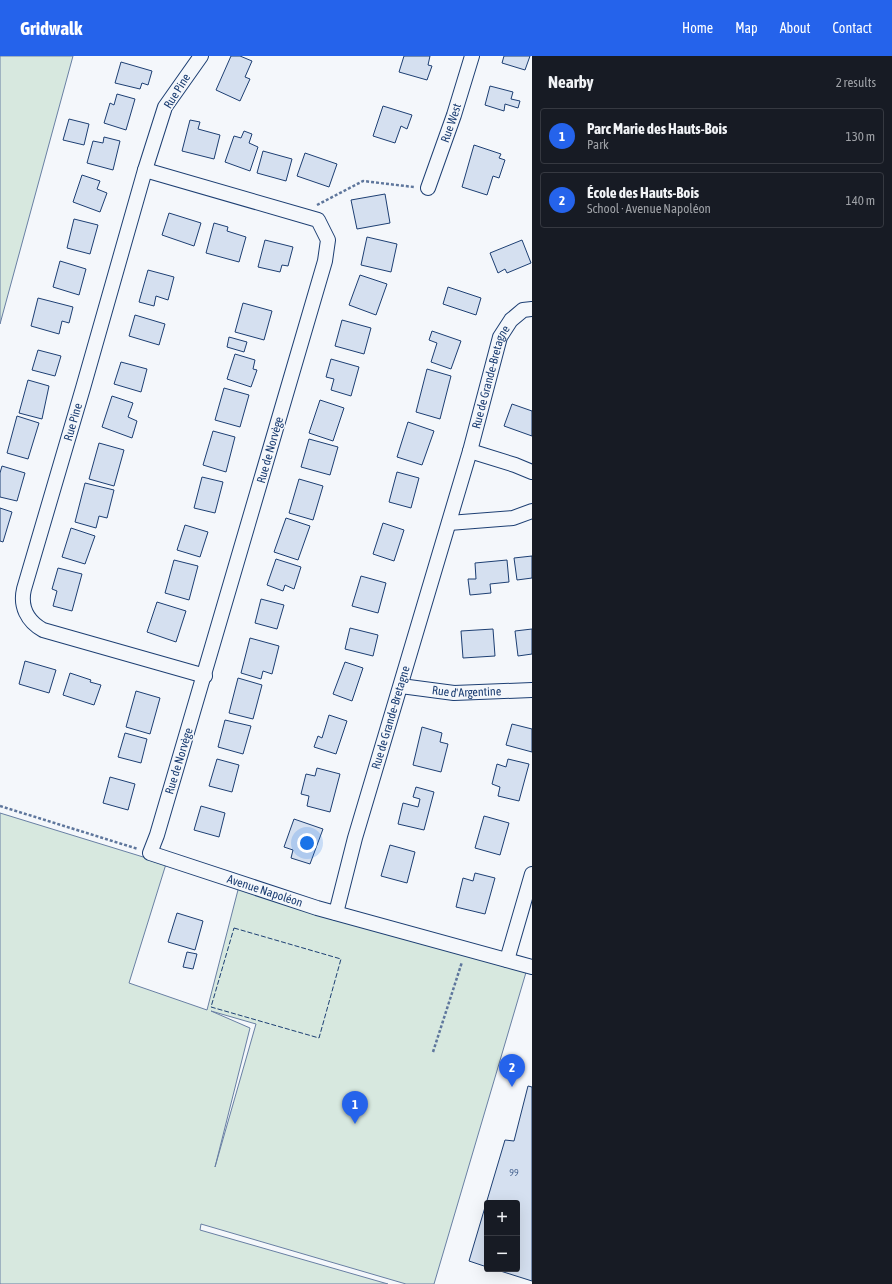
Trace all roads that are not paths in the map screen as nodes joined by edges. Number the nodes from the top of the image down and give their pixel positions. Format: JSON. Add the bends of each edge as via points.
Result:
{"nodes":[{"id":1,"x":202,"y":56,"type":"edge"},
{"id":2,"x":472,"y":56,"type":"edge"},
{"id":3,"x":145,"y":170,"type":"junction"},
{"id":4,"x":428,"y":188,"type":"road end"},
{"id":5,"x":527,"y":310,"type":"edge"},
{"id":6,"x":470,"y":451,"type":"junction"},
{"id":7,"x":532,"y":472,"type":"edge"},
{"id":8,"x":532,"y":511,"type":"edge"},
{"id":9,"x":449,"y":523,"type":"junction"},
{"id":10,"x":205,"y":676,"type":"junction"},
{"id":11,"x":401,"y":686,"type":"junction"},
{"id":12,"x":532,"y":690,"type":"edge"},
{"id":13,"x":150,"y":853,"type":"joint"},
{"id":14,"x":532,"y":874,"type":"edge"},
{"id":15,"x":336,"y":913,"type":"junction"},
{"id":16,"x":507,"y":960,"type":"junction"},
{"id":17,"x":532,"y":967,"type":"edge"}],
"edges":[{"from":1,"to":3,"type":"street","name":"Rue Pine","via":[[165,108]]},
{"from":2,"to":4,"type":"street","name":"Rue West"},
{"from":3,"to":10,"type":"street","name":"Rue Pine","via":[[24,588],[23,605],[30,620],[42,630]]},
{"from":3,"to":10,"type":"street","name":"Rue de Norvège","via":[[300,213],[318,220],[328,240],[325,262]]},
{"from":5,"to":6,"type":"street","name":"Rue de Grande-Bretagne","via":[[510,320],[500,337]]},
{"from":6,"to":7,"type":"street"},
{"from":6,"to":9,"type":"street","name":"Rue de Grande-Bretagne"},
{"from":8,"to":9,"type":"street","via":[[513,518]]},
{"from":9,"to":11,"type":"street","name":"Rue de Grande-Bretagne"},
{"from":10,"to":13,"type":"street","name":"Rue de Norvège"},
{"from":11,"to":12,"type":"street","name":"Rue d'Argentine","via":[[454,694]]},
{"from":11,"to":15,"type":"street","name":"Rue de Grande-Bretagne","via":[[355,838]]},
{"from":13,"to":15,"type":"street","name":"Avenue Napoléon"},
{"from":14,"to":16,"type":"street"},
{"from":15,"to":16,"type":"street","name":"Avenue Napoléon"},
{"from":16,"to":17,"type":"street","name":"Avenue Napoléon"}]}
